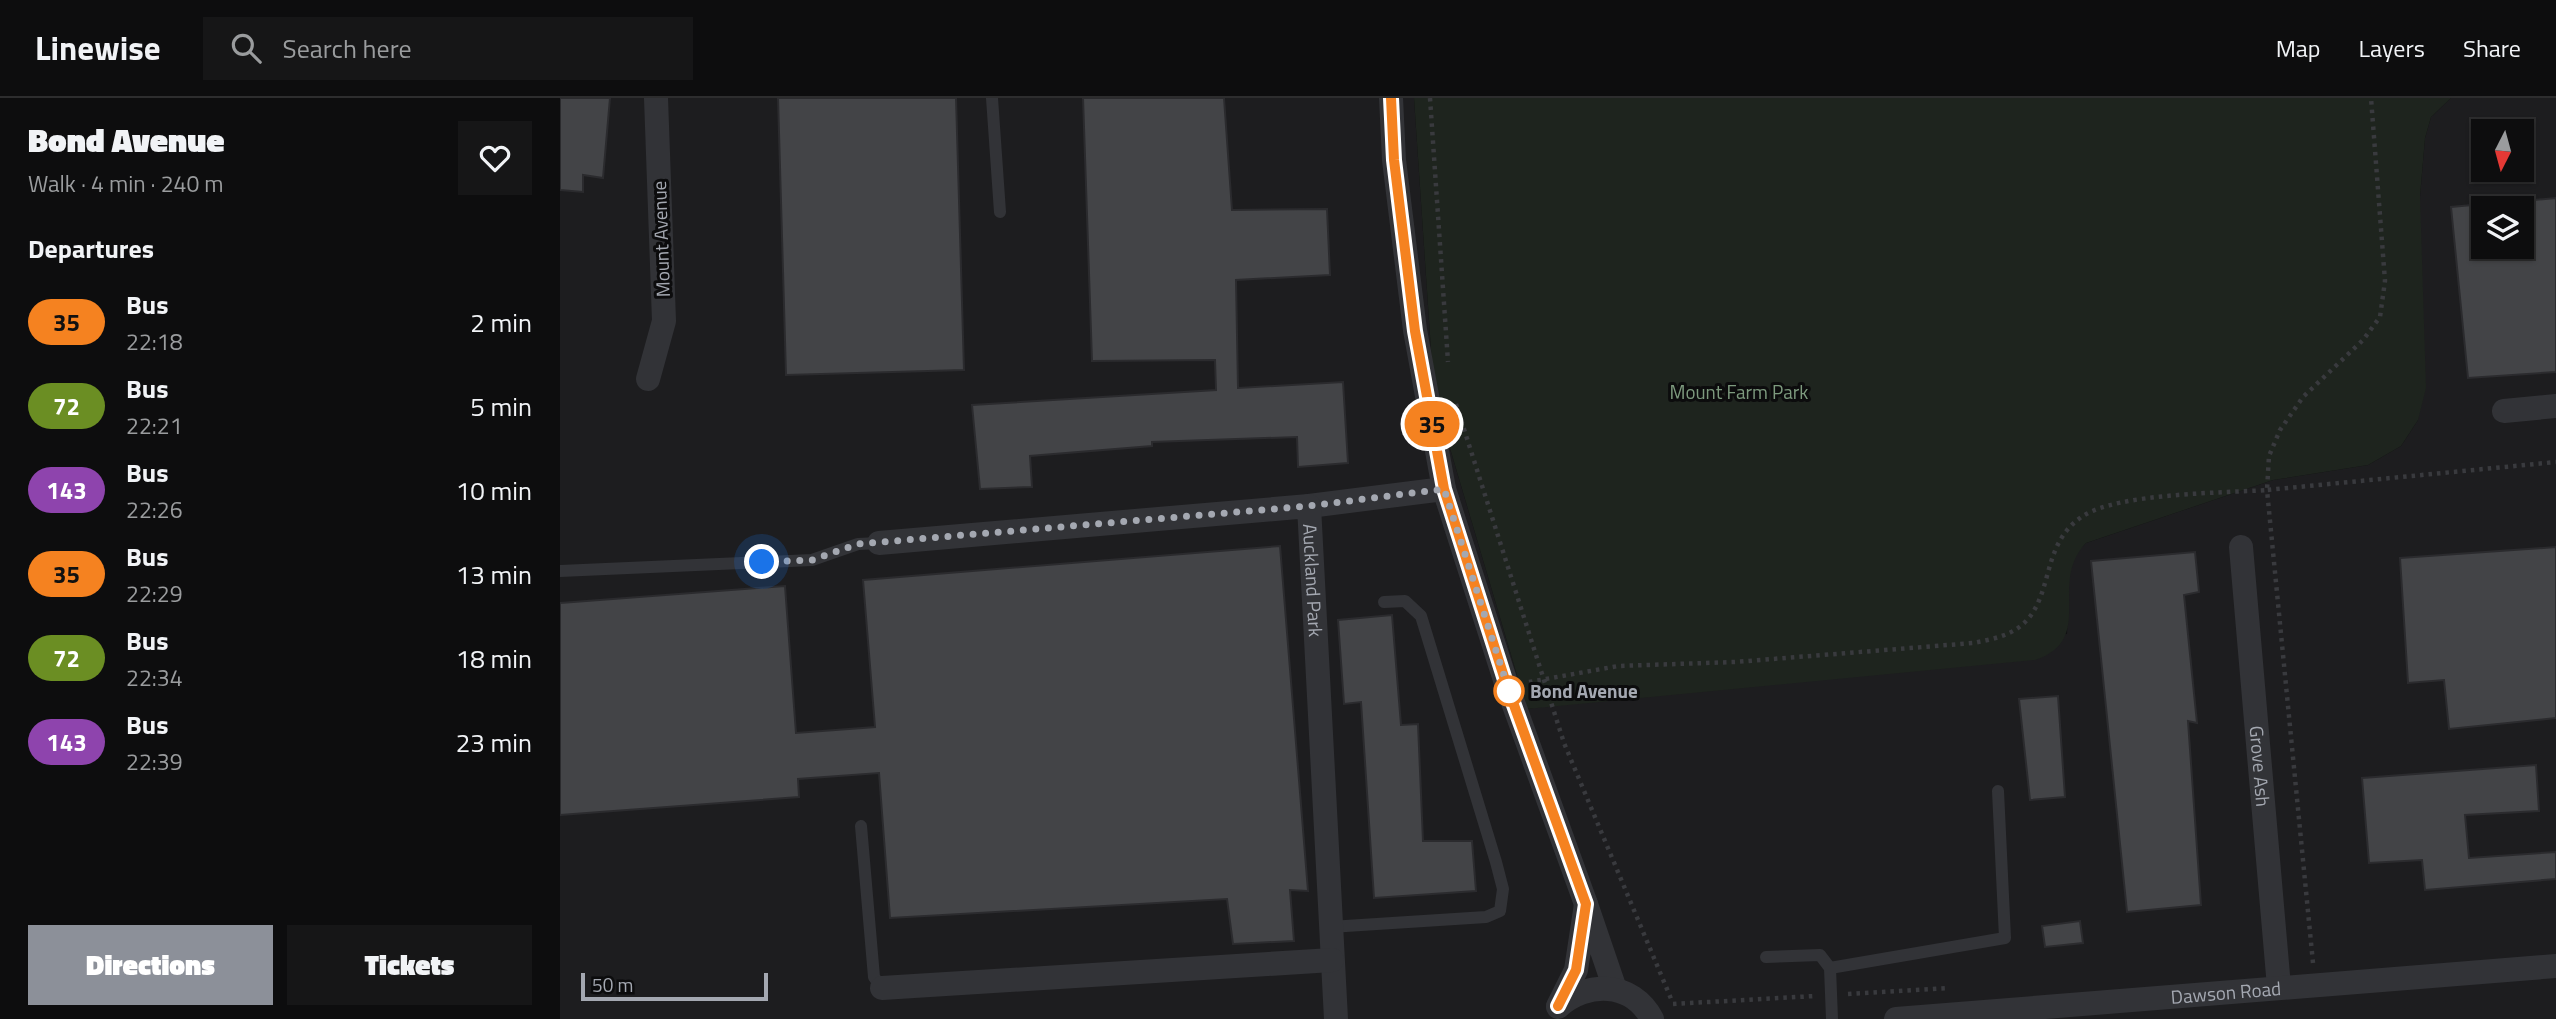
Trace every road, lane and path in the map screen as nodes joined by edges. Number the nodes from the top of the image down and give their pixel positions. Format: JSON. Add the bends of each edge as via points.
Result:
{"nodes":[{"id":1,"x":656,"y":98,"type":"edge"},
{"id":2,"x":992,"y":98,"type":"edge"},
{"id":3,"x":1391,"y":98,"type":"edge"},
{"id":4,"x":1430,"y":98,"type":"edge"},
{"id":5,"x":2371,"y":98,"type":"edge"},
{"id":6,"x":1000,"y":212,"type":"dead end"},
{"id":7,"x":1448,"y":370,"type":"dead end"},
{"id":8,"x":648,"y":379,"type":"dead end"},
{"id":9,"x":1454,"y":397,"type":"dead end"},
{"id":10,"x":2556,"y":406,"type":"edge"},
{"id":11,"x":2504,"y":411,"type":"dead end"},
{"id":12,"x":2556,"y":462,"type":"edge"},
{"id":13,"x":1444,"y":489,"type":"junction"},
{"id":14,"x":2267,"y":490,"type":"junction"},
{"id":15,"x":1309,"y":506,"type":"junction"},
{"id":16,"x":879,"y":543,"type":"joint"},
{"id":17,"x":2241,"y":547,"type":"dead end"},
{"id":18,"x":560,"y":570,"type":"edge"},
{"id":19,"x":1384,"y":602,"type":"dead end"},
{"id":20,"x":1542,"y":682,"type":"junction"},
{"id":21,"x":1998,"y":791,"type":"dead end"},
{"id":22,"x":862,"y":826,"type":"dead end"},
{"id":23,"x":1586,"y":904,"type":"junction"},
{"id":24,"x":1330,"y":927,"type":"junction"},
{"id":25,"x":1766,"y":957,"type":"dead end"},
{"id":26,"x":1332,"y":960,"type":"junction"},
{"id":27,"x":2556,"y":966,"type":"edge"},
{"id":28,"x":1830,"y":968,"type":"junction"},
{"id":29,"x":2315,"y":985,"type":"junction"},
{"id":30,"x":2279,"y":987,"type":"junction"},
{"id":31,"x":882,"y":988,"type":"joint"},
{"id":32,"x":1615,"y":989,"type":"junction"},
{"id":33,"x":2146,"y":1008,"type":"edge"},
{"id":34,"x":1554,"y":1013,"type":"edge"},
{"id":35,"x":1659,"y":1016,"type":"edge"},
{"id":36,"x":1336,"y":1019,"type":"edge"},
{"id":37,"x":1832,"y":1019,"type":"edge"},
{"id":38,"x":1896,"y":1019,"type":"edge"}],
"edges":[{"from":1,"to":8,"type":"street","name":"Mount Avenue","via":[[664,321]]},
{"from":2,"to":6,"type":"lane"},
{"from":3,"to":13,"type":"street","via":[[1415,331]]},
{"from":4,"to":7,"type":"path"},
{"from":5,"to":14,"type":"path","via":[[2385,281],[2380,317],[2363,340],[2304,397],[2280,430],[2269,456]]},
{"from":9,"to":20,"type":"path"},
{"from":10,"to":11,"type":"street"},
{"from":12,"to":14,"type":"path"},
{"from":13,"to":15,"type":"street"},
{"from":13,"to":23,"type":"street","via":[[1506,683]]},
{"from":14,"to":20,"type":"path","via":[[2130,502],[2085,514],[2056,544],[2033,612],[1997,638],[1735,662],[1618,666]]},
{"from":14,"to":29,"type":"path"},
{"from":15,"to":16,"type":"street","name":"Auckland Park"},
{"from":15,"to":24,"type":"street","name":"Auckland Park"},
{"from":16,"to":18,"type":"lane","via":[[858,544],[812,560]]},
{"from":17,"to":30,"type":"street","name":"Grove Ash"},
{"from":19,"to":24,"type":"lane","via":[[1405,601],[1421,617],[1496,862],[1503,889],[1500,911],[1486,917]]},
{"from":20,"to":35,"type":"path"},
{"from":21,"to":28,"type":"lane","via":[[2005,938]]},
{"from":22,"to":31,"type":"lane","via":[[874,977]]},
{"from":23,"to":32,"type":"street"},
{"from":23,"to":34,"type":"street","via":[[1576,970]]},
{"from":24,"to":26,"type":"street","name":"Auckland Park"},
{"from":25,"to":28,"type":"lane","via":[[1820,955]]},
{"from":26,"to":31,"type":"street"},
{"from":26,"to":36,"type":"street","name":"Auckland Park"},
{"from":27,"to":29,"type":"street","name":"Dawson Road"},
{"from":28,"to":37,"type":"lane"},
{"from":29,"to":30,"type":"street","name":"Dawson Road"},
{"from":30,"to":33,"type":"street","name":"Dawson Road"},
{"from":32,"to":34,"type":"street","via":[[1584,990]]},
{"from":32,"to":35,"type":"street"},
{"from":33,"to":38,"type":"street","name":"Dawson Road"}]}
